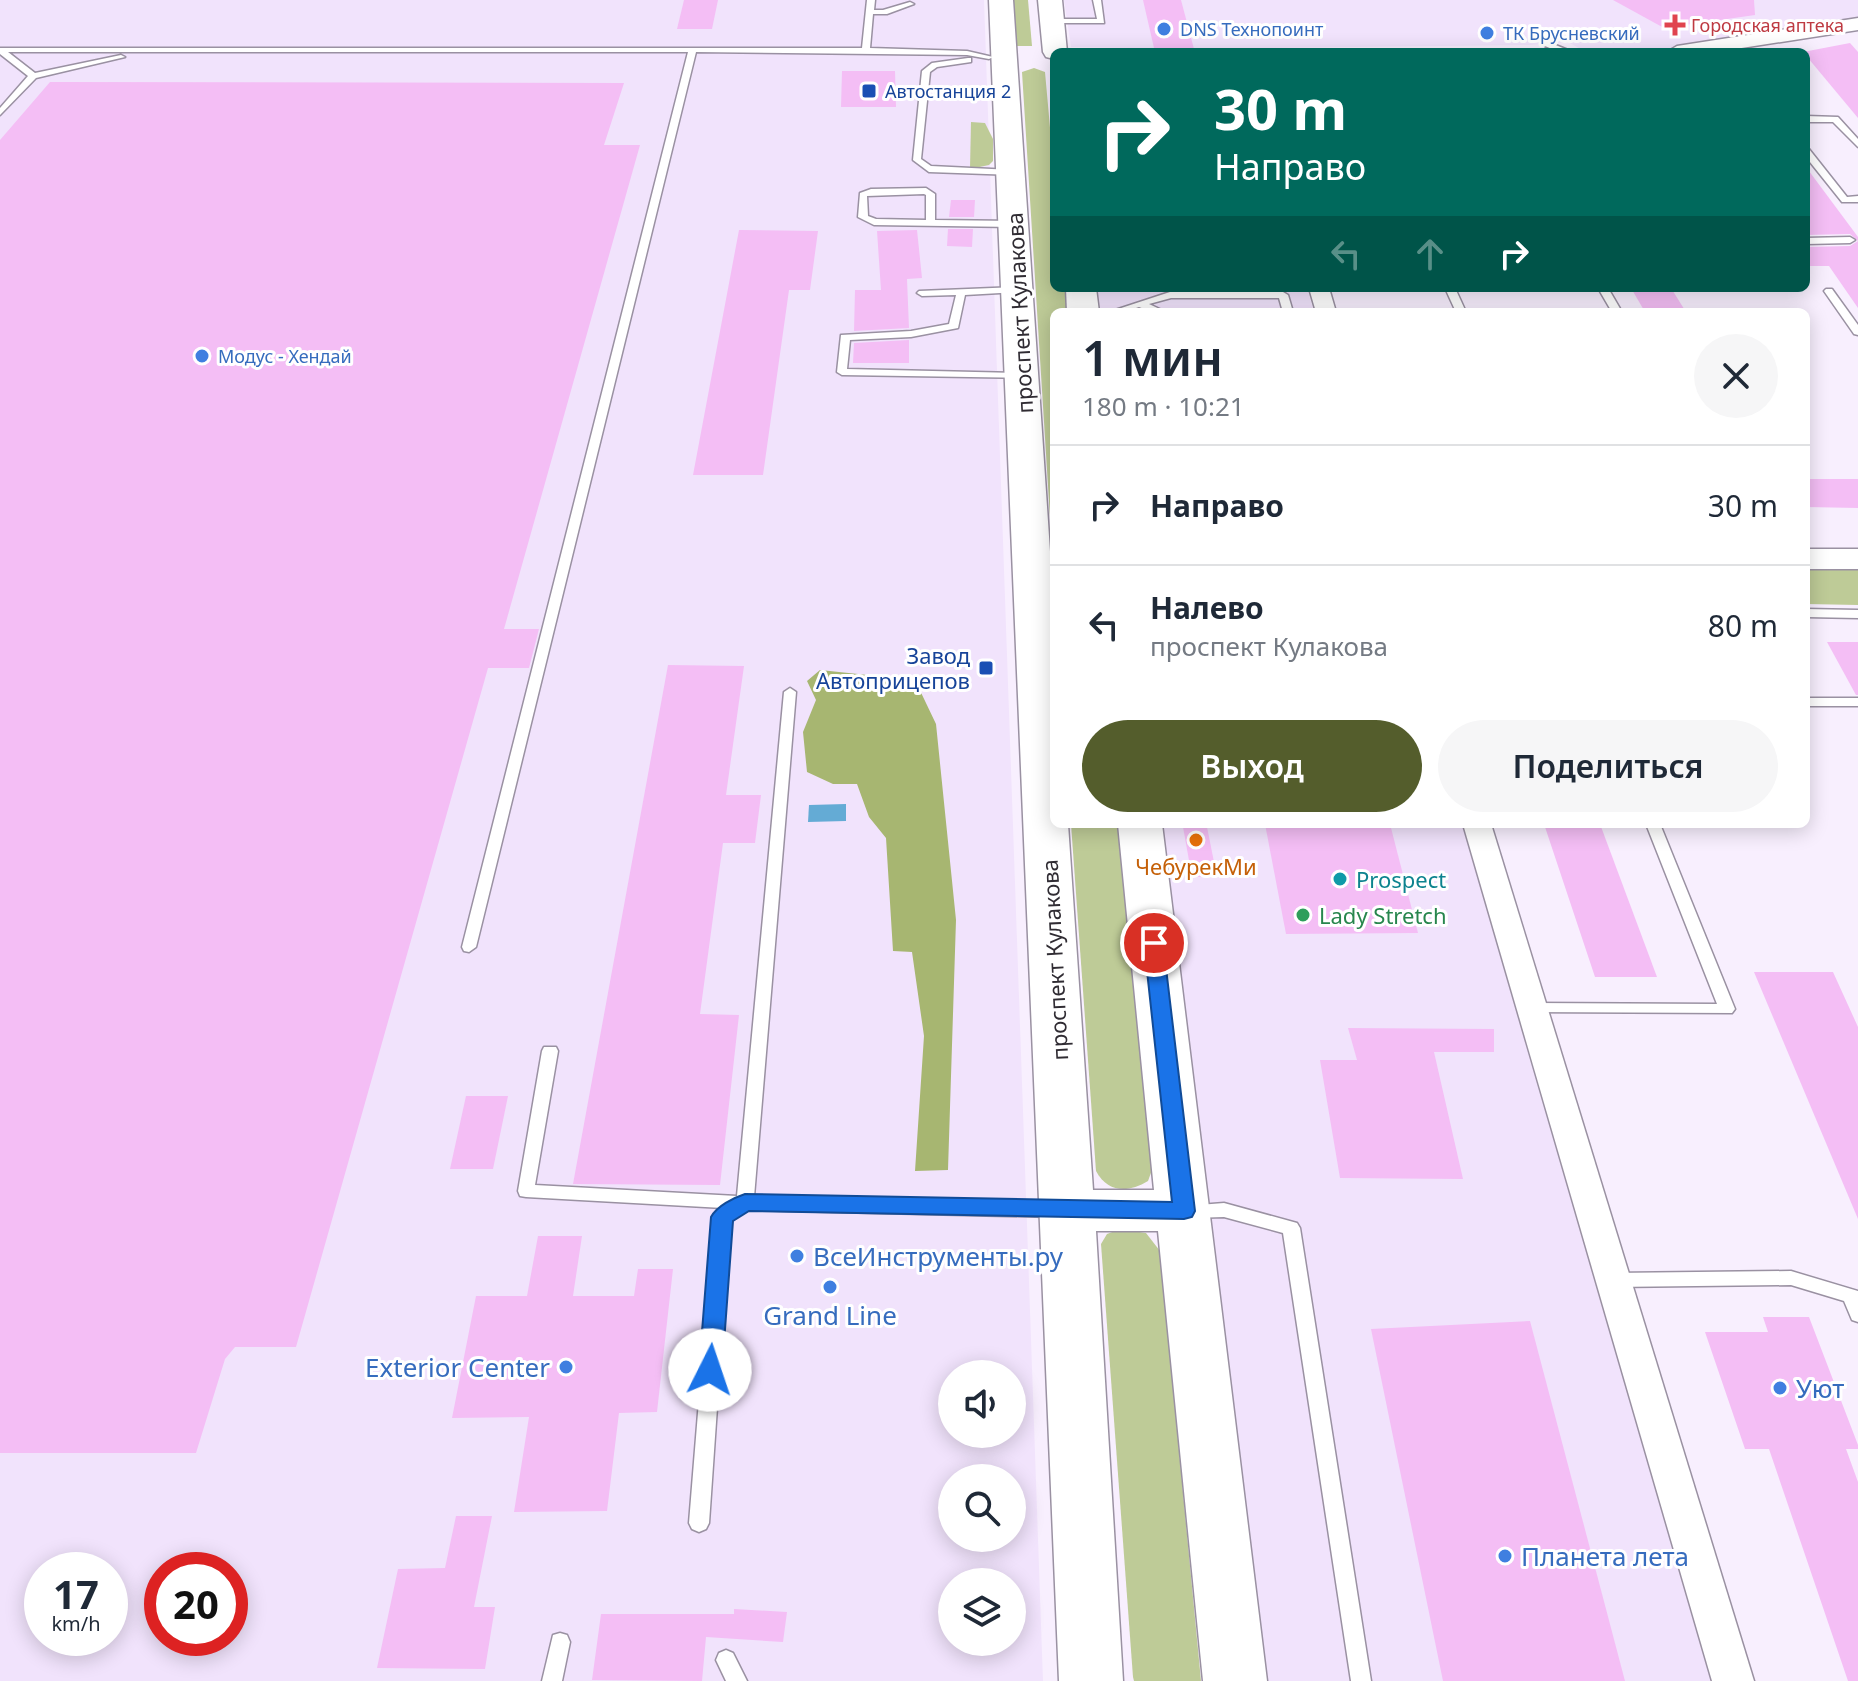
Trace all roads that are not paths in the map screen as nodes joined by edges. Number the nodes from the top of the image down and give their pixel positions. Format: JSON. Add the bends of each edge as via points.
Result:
{"nodes":[{"id":1,"x":871,"y":0,"type":"edge"},
{"id":2,"x":1001,"y":0,"type":"edge"},
{"id":3,"x":1097,"y":0,"type":"edge"},
{"id":4,"x":910,"y":4,"type":"dead end"},
{"id":5,"x":1051,"y":10,"type":"edge"},
{"id":6,"x":870,"y":12,"type":"junction"},
{"id":7,"x":1101,"y":21,"type":"junction"},
{"id":8,"x":1854,"y":28,"type":"edge"},
{"id":9,"x":1104,"y":35,"type":"dead end"},
{"id":10,"x":1548,"y":44,"type":"dead end"},
{"id":11,"x":1054,"y":48,"type":"edge"},
{"id":12,"x":1556,"y":48,"type":"edge"},
{"id":13,"x":1730,"y":48,"type":"edge"},
{"id":14,"x":0,"y":50,"type":"edge"},
{"id":15,"x":693,"y":50,"type":"junction"},
{"id":16,"x":866,"y":50,"type":"junction"},
{"id":17,"x":146,"y":51,"type":"junction"},
{"id":18,"x":1050,"y":55,"type":"edge"},
{"id":19,"x":997,"y":57,"type":"junction"},
{"id":20,"x":33,"y":76,"type":"junction"},
{"id":21,"x":0,"y":113,"type":"edge"},
{"id":22,"x":1810,"y":119,"type":"edge"},
{"id":23,"x":1858,"y":144,"type":"edge"},
{"id":24,"x":1810,"y":156,"type":"edge"},
{"id":25,"x":1012,"y":173,"type":"junction"},
{"id":26,"x":1858,"y":199,"type":"edge"},
{"id":27,"x":930,"y":223,"type":"junction"},
{"id":28,"x":1015,"y":224,"type":"junction"},
{"id":29,"x":1850,"y":240,"type":"dead end"},
{"id":30,"x":1810,"y":241,"type":"edge"},
{"id":31,"x":1018,"y":290,"type":"junction"},
{"id":32,"x":1829,"y":291,"type":"dead end"},
{"id":33,"x":961,"y":292,"type":"junction"},
{"id":34,"x":1170,"y":292,"type":"edge"},
{"id":35,"x":922,"y":293,"type":"dead end"},
{"id":36,"x":1138,"y":304,"type":"junction"},
{"id":37,"x":1126,"y":308,"type":"edge"},
{"id":38,"x":1150,"y":308,"type":"edge"},
{"id":39,"x":1287,"y":308,"type":"edge"},
{"id":40,"x":1858,"y":332,"type":"edge"},
{"id":41,"x":1022,"y":376,"type":"junction"},
{"id":42,"x":1810,"y":559,"type":"edge"},
{"id":43,"x":1858,"y":559,"type":"edge"},
{"id":44,"x":1043,"y":561,"type":"edge"},
{"id":45,"x":1810,"y":613,"type":"edge"},
{"id":46,"x":1858,"y":614,"type":"edge"},
{"id":47,"x":790,"y":692,"type":"dead end"},
{"id":48,"x":1810,"y":702,"type":"edge"},
{"id":49,"x":1858,"y":702,"type":"edge"},
{"id":50,"x":1050,"y":743,"type":"edge"},
{"id":51,"x":1053,"y":828,"type":"edge"},
{"id":52,"x":1140,"y":828,"type":"edge"},
{"id":53,"x":1478,"y":828,"type":"edge"},
{"id":54,"x":1655,"y":828,"type":"edge"},
{"id":55,"x":469,"y":947,"type":"dead end"},
{"id":56,"x":1532,"y":1008,"type":"junction"},
{"id":57,"x":550,"y":1051,"type":"dead end"},
{"id":58,"x":745,"y":1203,"type":"junction"},
{"id":59,"x":1068,"y":1210,"type":"junction"},
{"id":60,"x":1184,"y":1211,"type":"junction"},
{"id":61,"x":1613,"y":1280,"type":"junction"},
{"id":62,"x":1854,"y":1297,"type":"edge"},
{"id":63,"x":1858,"y":1315,"type":"edge"},
{"id":64,"x":699,"y":1523,"type":"dead end"},
{"id":65,"x":560,"y":1642,"type":"dead end"},
{"id":66,"x":726,"y":1660,"type":"dead end"},
{"id":67,"x":552,"y":1681,"type":"edge"},
{"id":68,"x":737,"y":1681,"type":"edge"},
{"id":69,"x":1091,"y":1681,"type":"edge"},
{"id":70,"x":1235,"y":1681,"type":"edge"},
{"id":71,"x":1361,"y":1681,"type":"edge"},
{"id":72,"x":1733,"y":1681,"type":"edge"}],
"edges":[{"from":1,"to":6,"type":"lane"},
{"from":2,"to":19,"type":"main road","name":"проспект Кулакова"},
{"from":3,"to":7,"type":"lane"},
{"from":4,"to":6,"type":"lane"},
{"from":5,"to":7,"type":"lane"},
{"from":5,"to":11,"type":"main road"},
{"from":6,"to":16,"type":"lane"},
{"from":7,"to":9,"type":"lane"},
{"from":8,"to":13,"type":"street"},
{"from":10,"to":12,"type":"lane"},
{"from":14,"to":17,"type":"lane"},
{"from":14,"to":20,"type":"lane"},
{"from":15,"to":16,"type":"lane"},
{"from":15,"to":17,"type":"lane"},
{"from":15,"to":55,"type":"lane"},
{"from":16,"to":19,"type":"lane"},
{"from":17,"to":20,"type":"lane"},
{"from":18,"to":19,"type":"main road"},
{"from":19,"to":25,"type":"main road","name":"проспект Кулакова"},
{"from":19,"to":25,"type":"lane","via":[[935,65],[926,71],[917,160],[929,169],[949,172]]},
{"from":20,"to":21,"type":"lane"},
{"from":22,"to":23,"type":"lane","via":[[1835,119]]},
{"from":24,"to":26,"type":"lane","via":[[1845,200]]},
{"from":25,"to":28,"type":"main road","name":"проспект Кулакова"},
{"from":27,"to":27,"type":"lane","via":[[931,194],[926,191],[863,195],[863,217],[874,222]]},
{"from":27,"to":28,"type":"lane"},
{"from":28,"to":31,"type":"main road","name":"проспект Кулакова"},
{"from":29,"to":30,"type":"lane"},
{"from":31,"to":33,"type":"lane"},
{"from":31,"to":41,"type":"main road","name":"проспект Кулакова"},
{"from":32,"to":40,"type":"lane"},
{"from":33,"to":35,"type":"lane"},
{"from":33,"to":41,"type":"lane","via":[[954,326],[845,337],[842,372]]},
{"from":34,"to":36,"type":"lane"},
{"from":34,"to":39,"type":"lane","via":[[1283,295]]},
{"from":36,"to":37,"type":"lane"},
{"from":36,"to":38,"type":"lane"},
{"from":41,"to":44,"type":"main road","name":"проспект Кулакова"},
{"from":42,"to":43,"type":"main road"},
{"from":44,"to":50,"type":"main road","name":"проспект Кулакова"},
{"from":45,"to":46,"type":"lane"},
{"from":47,"to":58,"type":"lane"},
{"from":48,"to":49,"type":"lane"},
{"from":51,"to":59,"type":"main road","name":"проспект Кулакова"},
{"from":52,"to":60,"type":"main road"},
{"from":53,"to":56,"type":"street"},
{"from":54,"to":56,"type":"lane","via":[[1727,1009]]},
{"from":56,"to":61,"type":"street"},
{"from":57,"to":58,"type":"lane","via":[[526,1191]]},
{"from":58,"to":59,"type":"lane"},
{"from":58,"to":64,"type":"lane","via":[[722,1217]]},
{"from":59,"to":60,"type":"main road"},
{"from":59,"to":69,"type":"main road","name":"проспект Кулакова"},
{"from":60,"to":70,"type":"main road"},
{"from":60,"to":71,"type":"lane","via":[[1224,1210],[1291,1228]]},
{"from":61,"to":62,"type":"lane","via":[[1791,1278]]},
{"from":61,"to":72,"type":"street"},
{"from":62,"to":63,"type":"lane"},
{"from":65,"to":67,"type":"lane"},
{"from":66,"to":68,"type":"lane"}]}
